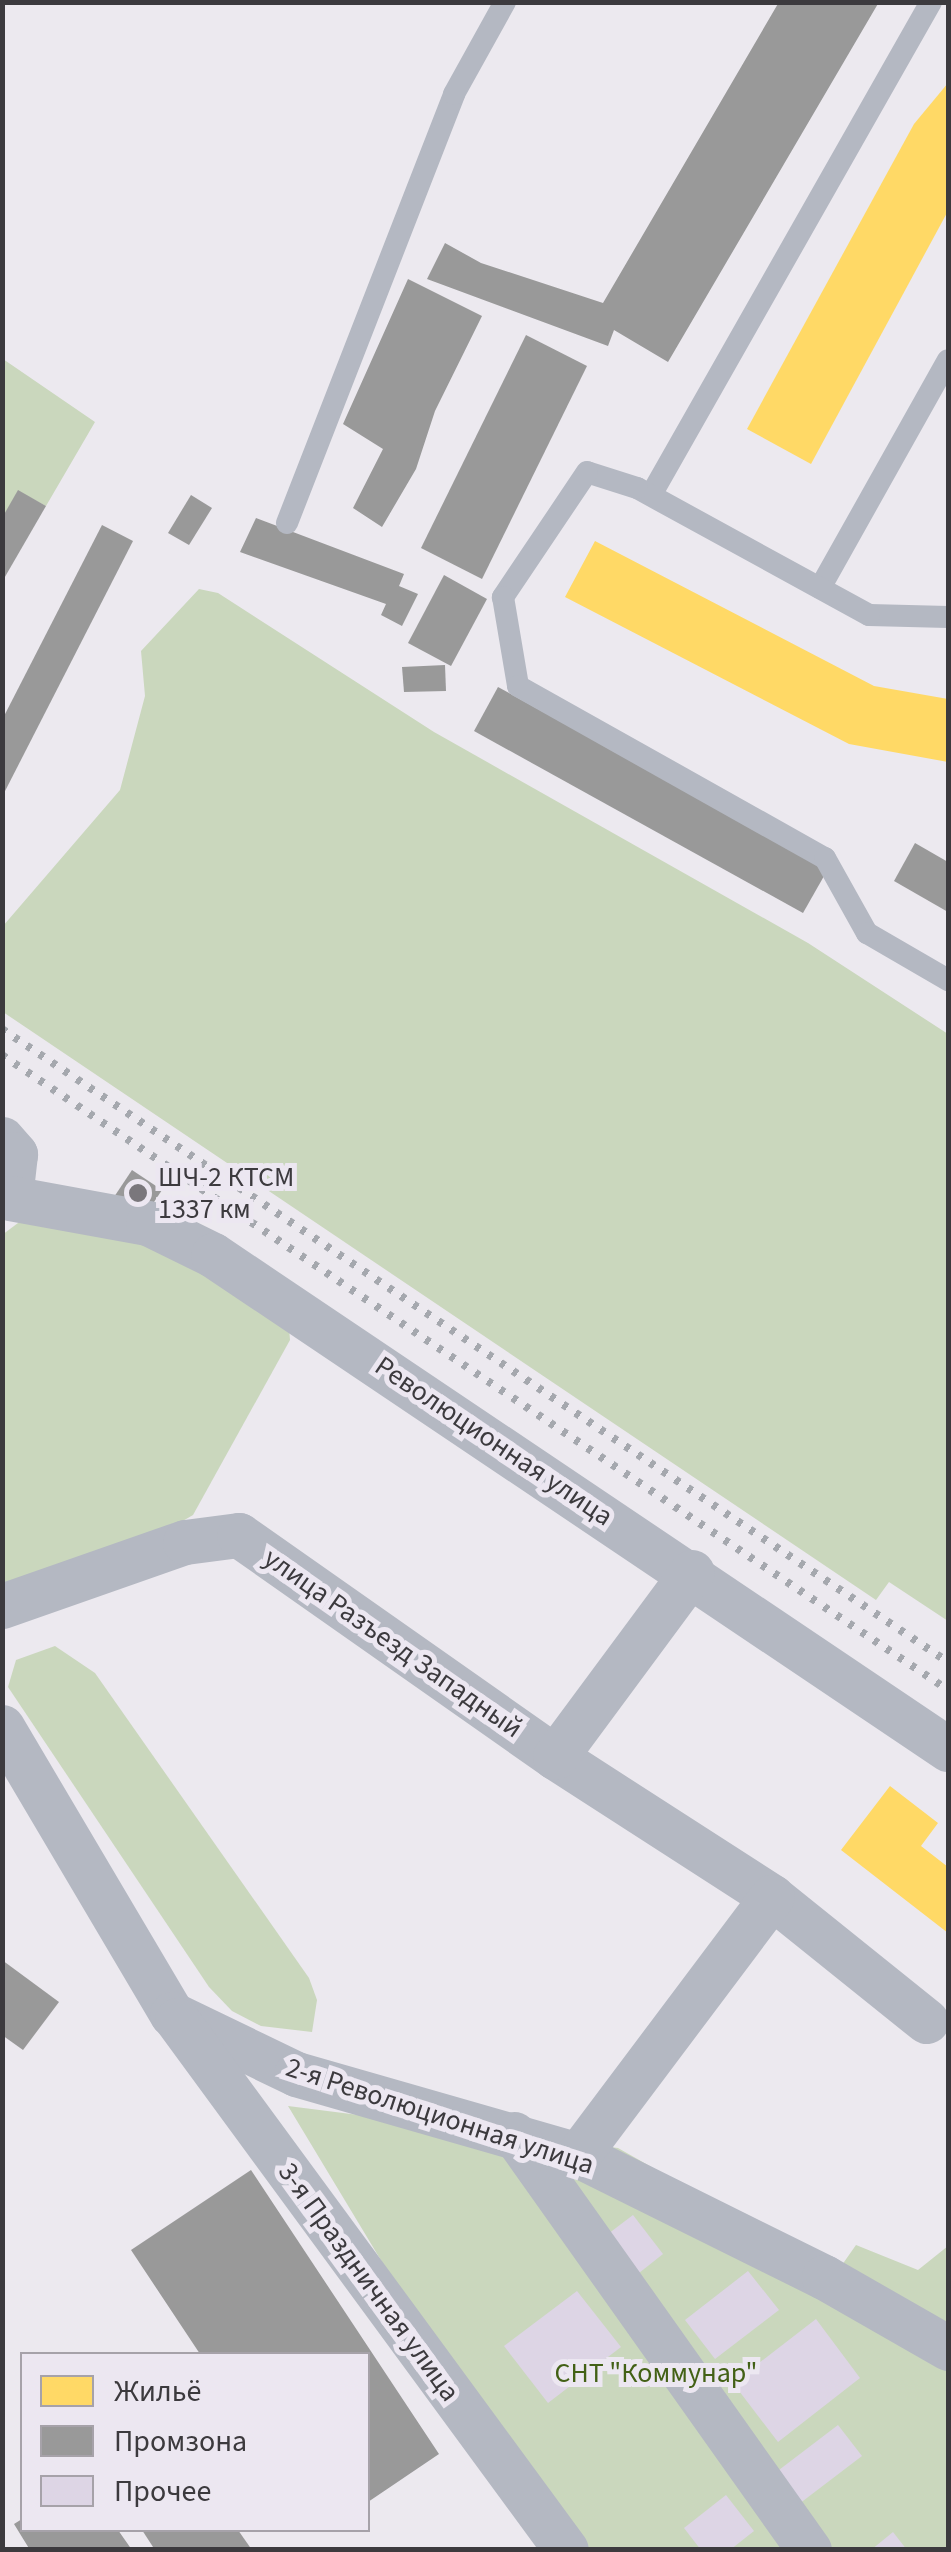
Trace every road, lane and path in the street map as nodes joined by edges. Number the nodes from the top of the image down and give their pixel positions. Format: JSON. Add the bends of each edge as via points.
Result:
{"nodes":[{"id":1,"x":505,"y":2,"type":"edge"},
{"id":2,"x":931,"y":2,"type":"edge"},
{"id":3,"x":948,"y":360,"type":"edge"},
{"id":4,"x":651,"y":495,"type":"junction"},
{"id":5,"x":286,"y":523,"type":"dead end"},
{"id":6,"x":820,"y":588,"type":"junction"},
{"id":7,"x":948,"y":616,"type":"edge"},
{"id":8,"x":948,"y":980,"type":"edge"},
{"id":9,"x":2,"y":1139,"type":"edge"},
{"id":10,"x":6,"y":1202,"type":"edge"},
{"id":11,"x":692,"y":1572,"type":"junction"},
{"id":12,"x":2,"y":1606,"type":"edge"},
{"id":13,"x":2,"y":1728,"type":"edge"},
{"id":14,"x":948,"y":1748,"type":"edge"},
{"id":15,"x":555,"y":1756,"type":"junction"},
{"id":16,"x":772,"y":1896,"type":"junction"},
{"id":17,"x":172,"y":2014,"type":"junction"},
{"id":18,"x":926,"y":2021,"type":"dead end"},
{"id":19,"x":514,"y":2134,"type":"junction"},
{"id":20,"x":578,"y":2155,"type":"junction"},
{"id":21,"x":948,"y":2348,"type":"edge"},
{"id":22,"x":566,"y":2550,"type":"edge"},
{"id":23,"x":809,"y":2550,"type":"edge"}],
"edges":[{"from":1,"to":5,"type":"lane","via":[[454,94]]},
{"from":2,"to":4,"type":"lane"},
{"from":3,"to":6,"type":"lane"},
{"from":4,"to":6,"type":"lane"},
{"from":4,"to":8,"type":"lane","via":[[587,472],[539,534],[503,596],[518,686],[825,858],[866,934]]},
{"from":6,"to":7,"type":"lane","via":[[869,615]]},
{"from":9,"to":10,"type":"street","via":[[15,1154]]},
{"from":10,"to":11,"type":"street","name":"Революционная улица","via":[[148,1223],[214,1255]]},
{"from":11,"to":14,"type":"street","name":"Революционная улица"},
{"from":11,"to":15,"type":"street"},
{"from":12,"to":15,"type":"street","name":"улица Разъезд Западный","via":[[184,1542],[239,1535]]},
{"from":13,"to":17,"type":"street"},
{"from":15,"to":16,"type":"street","name":"улица Разъезд Западный"},
{"from":16,"to":18,"type":"street","name":"улица Разъезд Западный"},
{"from":16,"to":20,"type":"street"},
{"from":17,"to":19,"type":"street","name":"2-я Революционная улица","via":[[296,2074]]},
{"from":17,"to":22,"type":"street","name":"3-я Праздничная улица"},
{"from":19,"to":20,"type":"street","name":"2-я Революционная улица"},
{"from":19,"to":23,"type":"street"},
{"from":20,"to":21,"type":"street","name":"2-я Революционная улица","via":[[824,2277]]}]}
